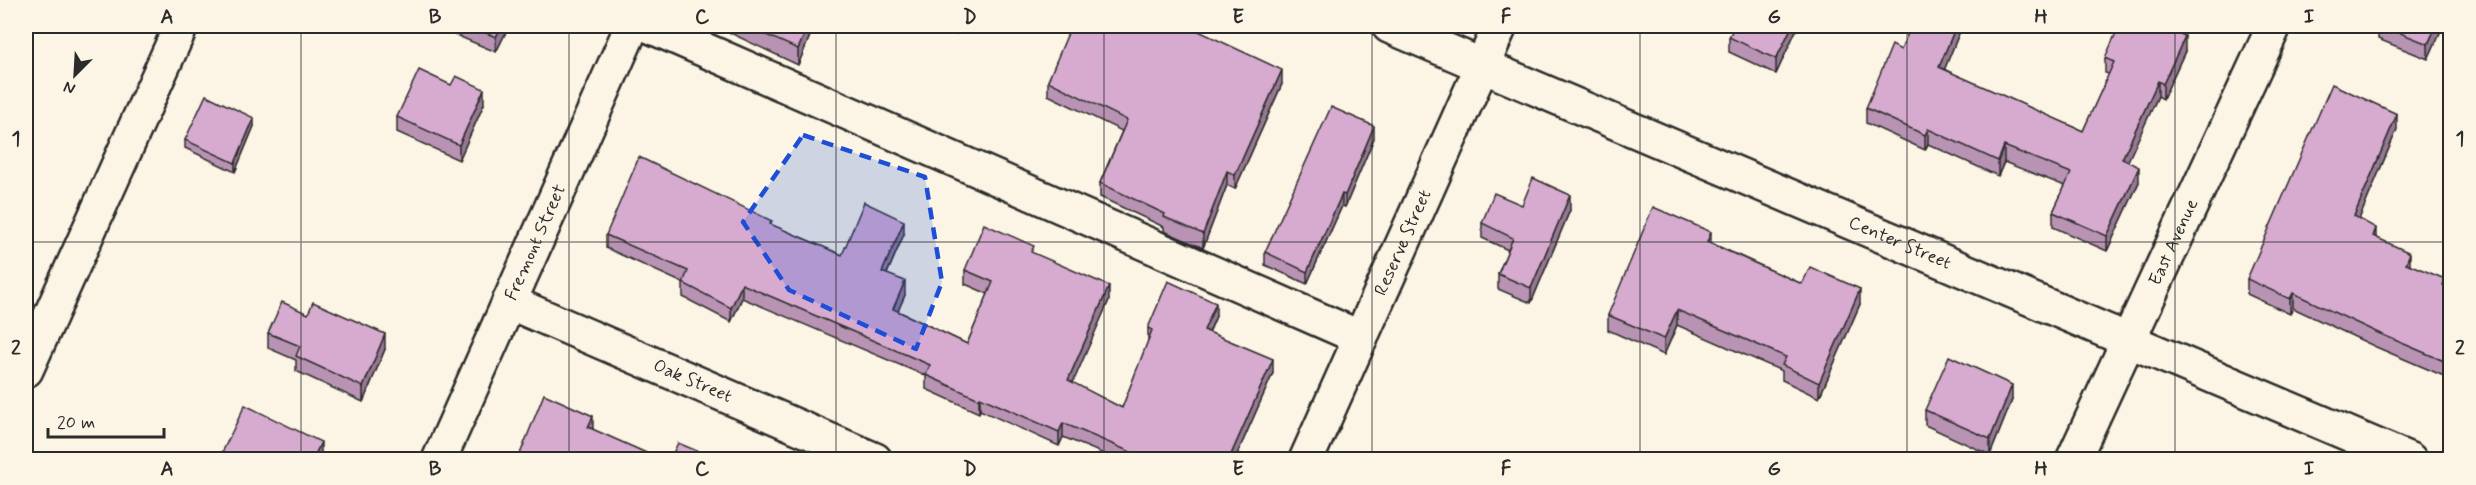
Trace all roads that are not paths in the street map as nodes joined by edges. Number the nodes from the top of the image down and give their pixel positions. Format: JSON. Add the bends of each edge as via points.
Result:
{"nodes":[{"id":1,"x":181,"y":26,"type":"edge"},
{"id":2,"x":632,"y":26,"type":"edge"},
{"id":3,"x":650,"y":26,"type":"edge"},
{"id":4,"x":1389,"y":26,"type":"edge"},
{"id":5,"x":1500,"y":26,"type":"edge"},
{"id":6,"x":2274,"y":26,"type":"edge"},
{"id":7,"x":1482,"y":66,"type":"junction"},
{"id":8,"x":510,"y":302,"type":"junction"},
{"id":9,"x":1361,"y":338,"type":"junction"},
{"id":10,"x":2128,"y":340,"type":"junction"},
{"id":11,"x":26,"y":370,"type":"edge"},
{"id":12,"x":439,"y":459,"type":"edge"},
{"id":13,"x":875,"y":459,"type":"edge"},
{"id":14,"x":1306,"y":459,"type":"edge"},
{"id":15,"x":2073,"y":459,"type":"edge"},
{"id":16,"x":2410,"y":459,"type":"edge"}],
"edges":[{"from":1,"to":11,"type":"street"},
{"from":2,"to":8,"type":"street","name":"Fremont Street"},
{"from":3,"to":9,"type":"street"},
{"from":4,"to":7,"type":"street","name":"Center Street"},
{"from":5,"to":7,"type":"street","name":"Reserve Street"},
{"from":6,"to":10,"type":"street","name":"East Avenue"},
{"from":7,"to":9,"type":"street","name":"Reserve Street"},
{"from":7,"to":10,"type":"street","name":"Center Street"},
{"from":8,"to":12,"type":"street","name":"Fremont Street"},
{"from":8,"to":13,"type":"street","name":"Oak Street"},
{"from":9,"to":14,"type":"street","name":"Reserve Street"},
{"from":10,"to":15,"type":"street","name":"East Avenue"},
{"from":10,"to":16,"type":"street","name":"Center Street"}]}
